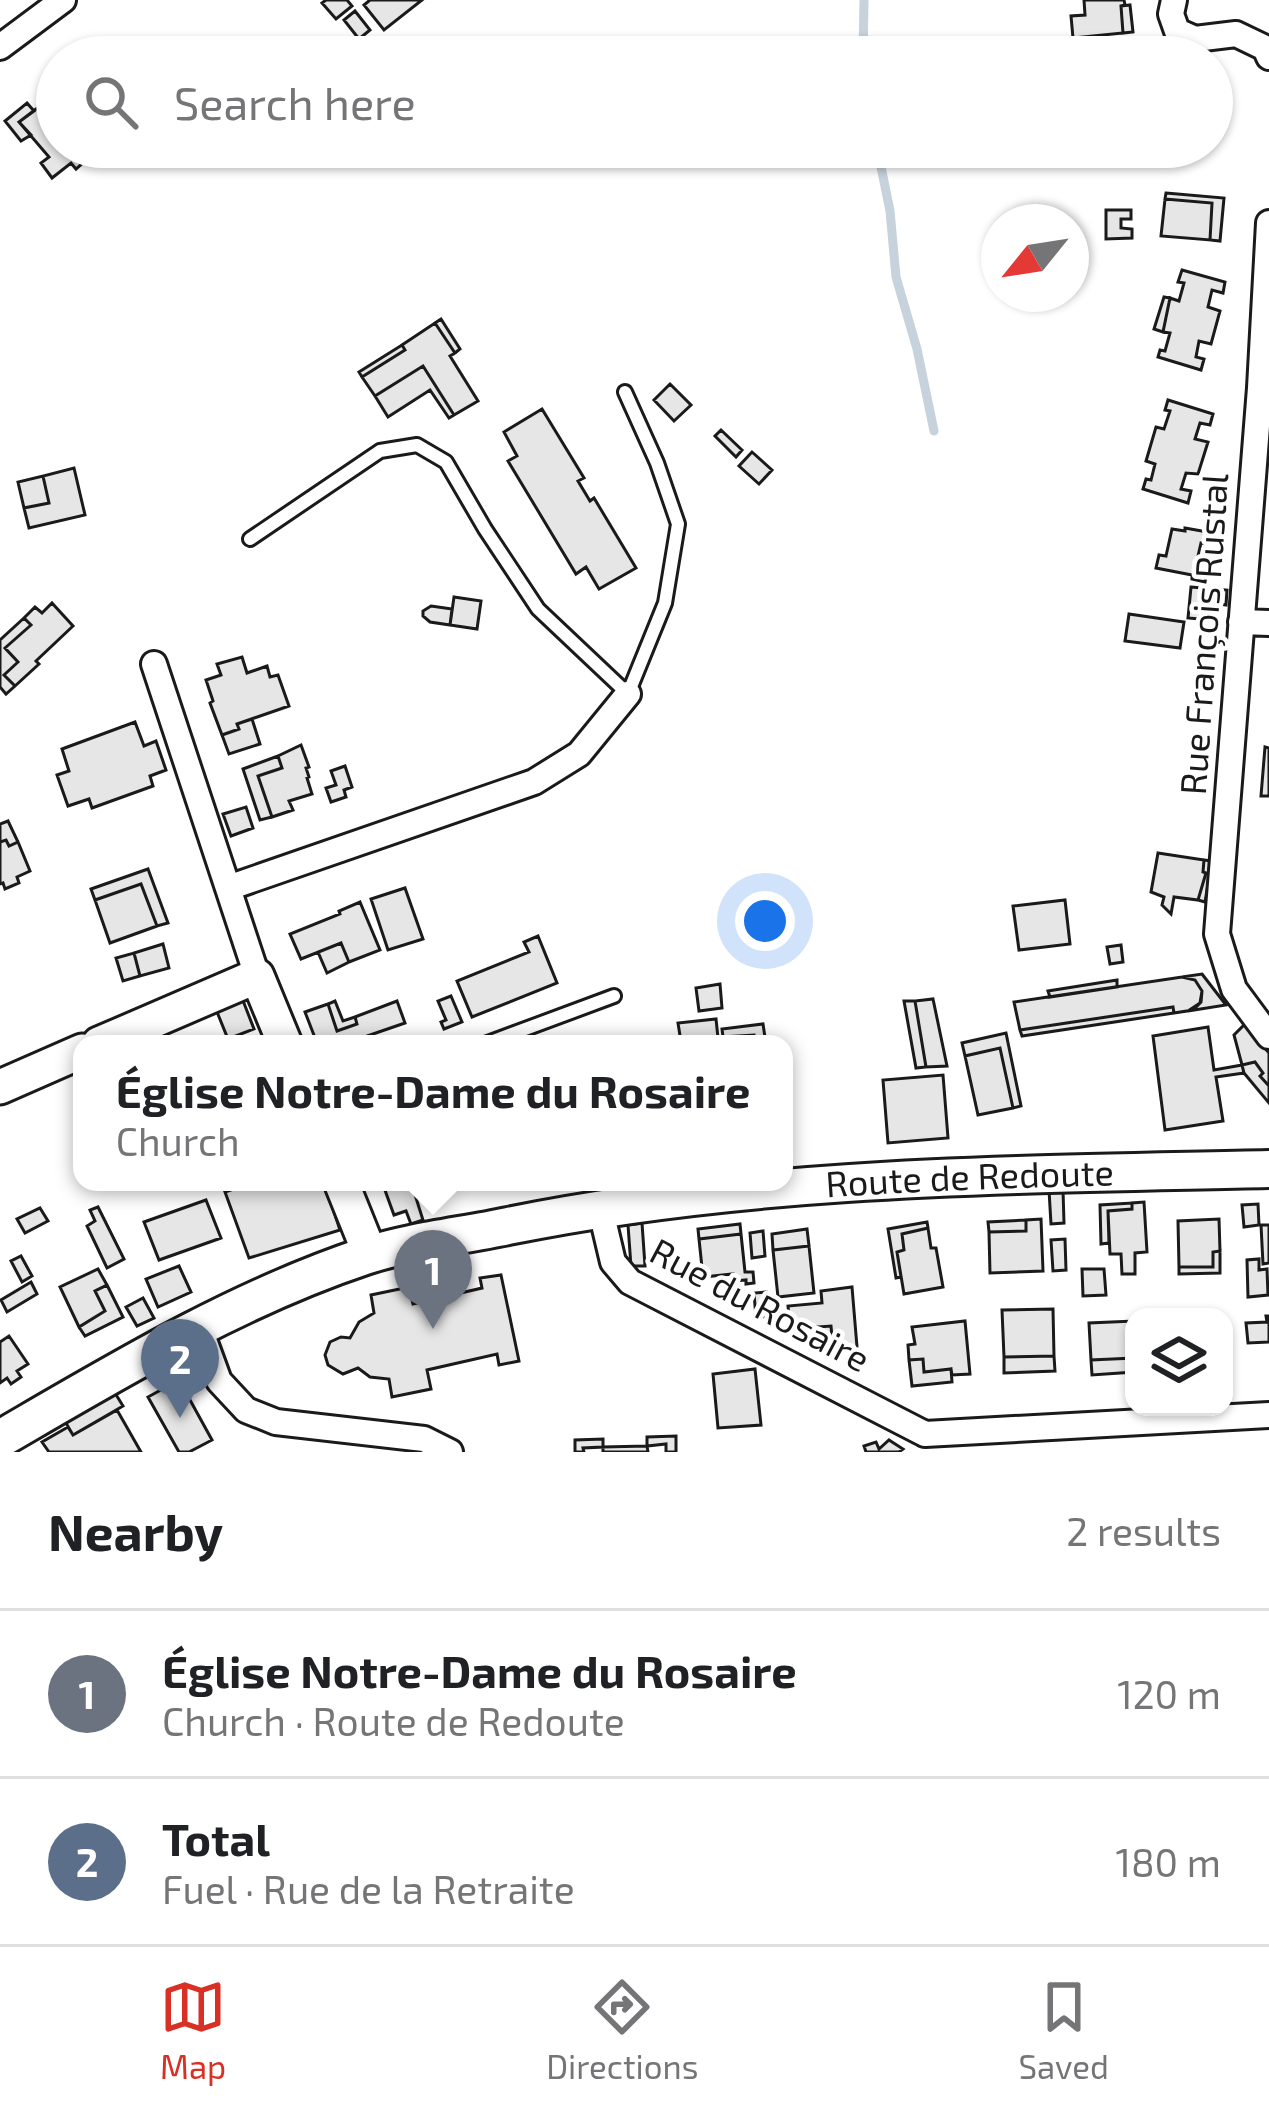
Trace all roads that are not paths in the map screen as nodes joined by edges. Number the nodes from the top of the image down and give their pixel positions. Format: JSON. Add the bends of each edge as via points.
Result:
{"nodes":[{"id":1,"x":63,"y":0,"type":"edge"},
{"id":2,"x":1174,"y":0,"type":"edge"},
{"id":3,"x":1188,"y":36,"type":"edge"},
{"id":4,"x":1220,"y":36,"type":"edge"},
{"id":5,"x":0,"y":47,"type":"edge"},
{"id":6,"x":1269,"y":57,"type":"edge"},
{"id":7,"x":1269,"y":223,"type":"edge"},
{"id":8,"x":625,"y":392,"type":"dead end"},
{"id":9,"x":250,"y":539,"type":"dead end"},
{"id":10,"x":1241,"y":622,"type":"junction"},
{"id":11,"x":1269,"y":623,"type":"edge"},
{"id":12,"x":154,"y":664,"type":"dead end"},
{"id":13,"x":628,"y":694,"type":"junction"},
{"id":14,"x":228,"y":888,"type":"junction"},
{"id":15,"x":257,"y":976,"type":"junction"},
{"id":16,"x":614,"y":996,"type":"dead end"},
{"id":17,"x":120,"y":1035,"type":"edge"},
{"id":18,"x":281,"y":1035,"type":"edge"},
{"id":19,"x":508,"y":1035,"type":"edge"},
{"id":20,"x":1269,"y":1036,"type":"edge"},
{"id":21,"x":73,"y":1056,"type":"edge"},
{"id":22,"x":0,"y":1087,"type":"edge"},
{"id":23,"x":1269,"y":1169,"type":"edge"},
{"id":24,"x":793,"y":1188,"type":"edge"},
{"id":25,"x":344,"y":1191,"type":"edge"},
{"id":26,"x":754,"y":1191,"type":"edge"},
{"id":27,"x":601,"y":1208,"type":"junction"},
{"id":28,"x":370,"y":1254,"type":"junction"},
{"id":29,"x":200,"y":1328,"type":"junction"},
{"id":30,"x":1269,"y":1415,"type":"edge"},
{"id":31,"x":0,"y":1439,"type":"edge"},
{"id":32,"x":924,"y":1443,"type":"edge"},
{"id":33,"x":450,"y":1452,"type":"edge"}],
"edges":[{"from":1,"to":5,"type":"street"},
{"from":2,"to":3,"type":"street","via":[[1177,31]]},
{"from":4,"to":6,"type":"street","via":[[1236,34]]},
{"from":7,"to":10,"type":"street","name":"Rue François Rustal"},
{"from":8,"to":13,"type":"lane","via":[[678,524],[664,603]]},
{"from":9,"to":13,"type":"lane","via":[[380,451],[417,446],[446,462],[538,609]]},
{"from":10,"to":11,"type":"street"},
{"from":10,"to":20,"type":"street","name":"Rue François Rustal","via":[[1217,934],[1234,989]]},
{"from":12,"to":14,"type":"street"},
{"from":13,"to":14,"type":"street","via":[[579,754],[534,782]]},
{"from":14,"to":15,"type":"street"},
{"from":15,"to":17,"type":"street"},
{"from":15,"to":18,"type":"street"},
{"from":16,"to":19,"type":"lane"},
{"from":21,"to":22,"type":"street"},
{"from":23,"to":24,"type":"main road","name":"Route de Redoute"},
{"from":25,"to":28,"type":"street"},
{"from":26,"to":27,"type":"main road","name":"Route de Redoute"},
{"from":27,"to":28,"type":"main road","name":"Route de Redoute"},
{"from":27,"to":32,"type":"street","name":"Rue du Rosaire","via":[[614,1262],[630,1282]]},
{"from":28,"to":29,"type":"main road","name":"Route de Redoute"},
{"from":29,"to":31,"type":"main road","name":"Route de Redoute"},
{"from":29,"to":33,"type":"street","via":[[219,1381],[246,1410],[276,1421],[424,1439]]},
{"from":30,"to":32,"type":"street"}]}
